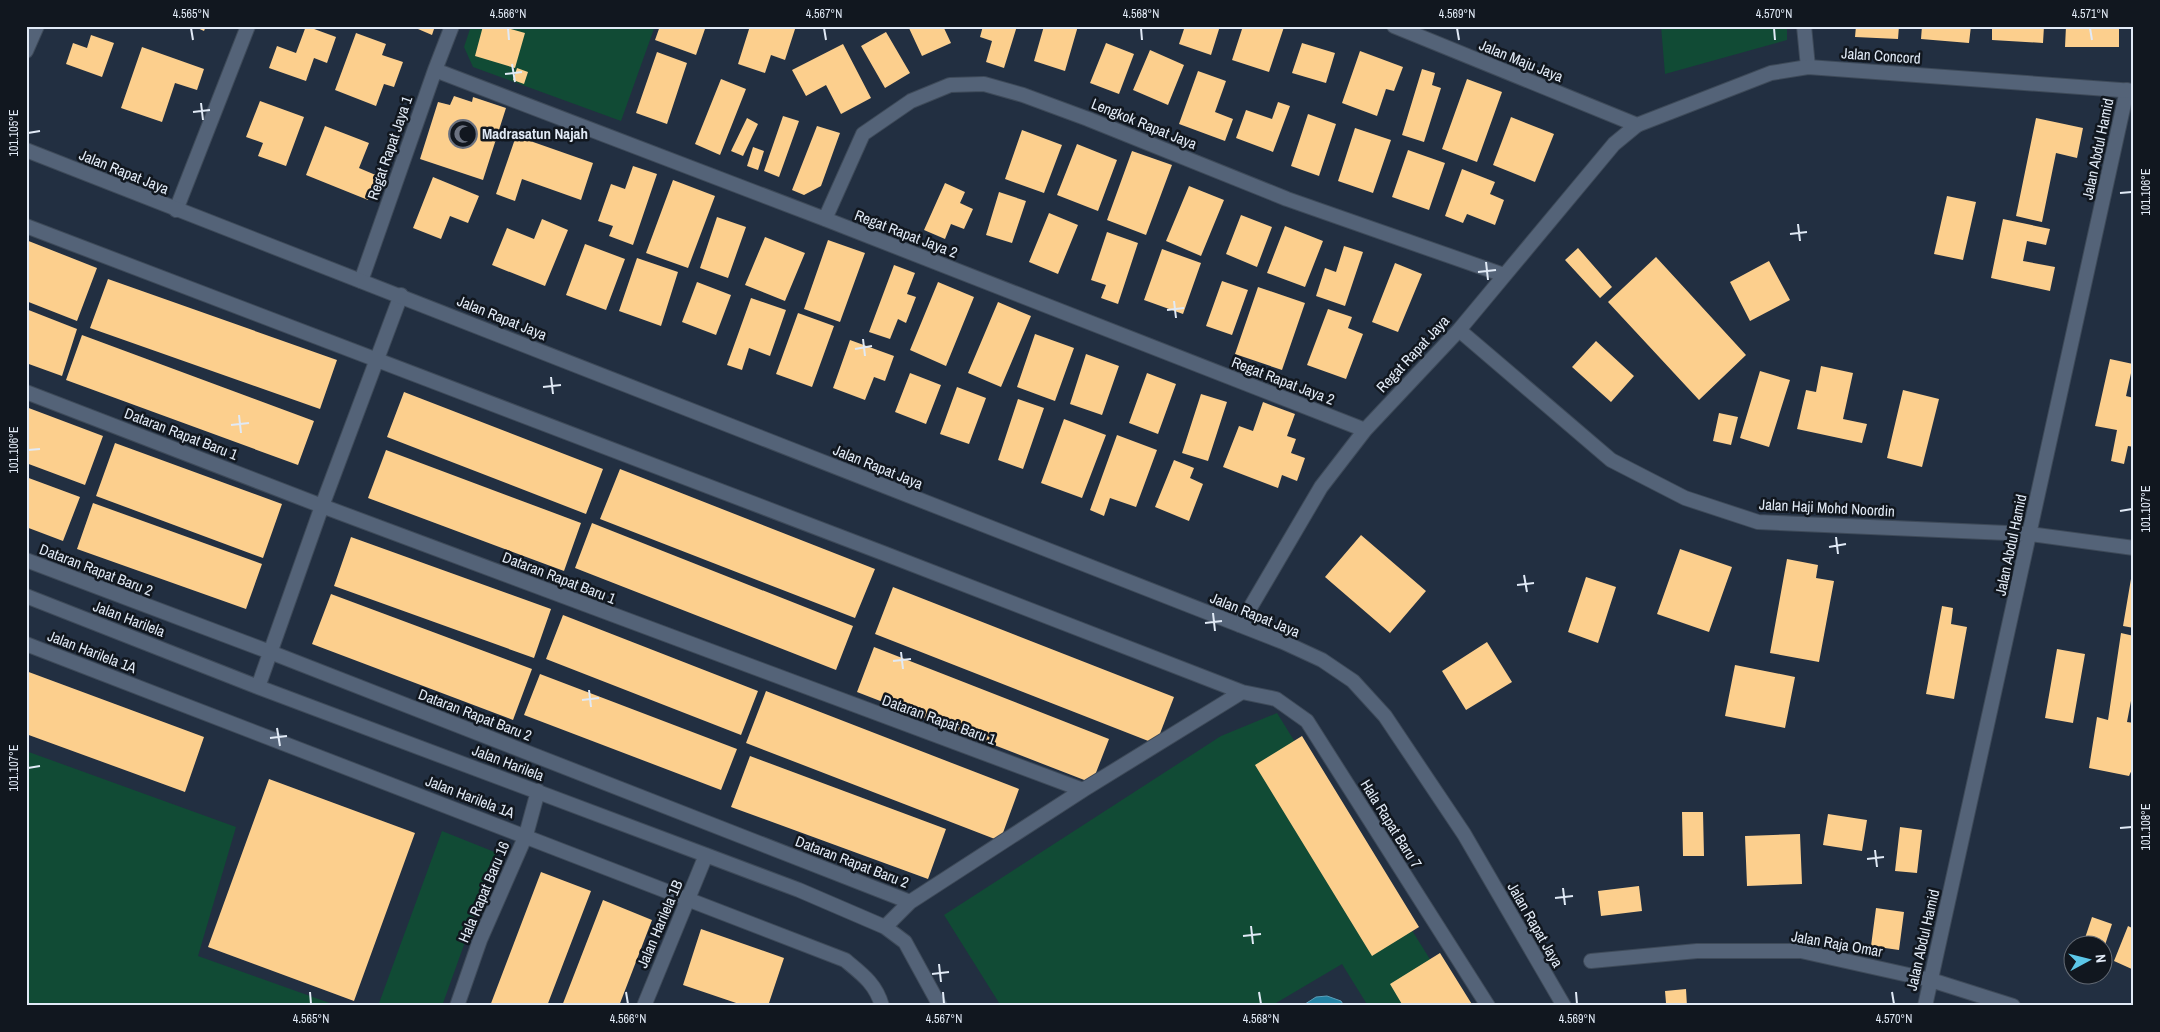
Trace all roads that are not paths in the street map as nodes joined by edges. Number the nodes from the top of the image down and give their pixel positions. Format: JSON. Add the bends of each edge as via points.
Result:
{"nodes":[{"id":1,"x":37,"y":26,"type":"edge"},
{"id":2,"x":248,"y":26,"type":"edge"},
{"id":3,"x":452,"y":26,"type":"edge"},
{"id":4,"x":1394,"y":26,"type":"edge"},
{"id":5,"x":1804,"y":26,"type":"edge"},
{"id":6,"x":26,"y":51,"type":"edge"},
{"id":7,"x":1808,"y":67,"type":"junction"},
{"id":8,"x":435,"y":70,"type":"junction"},
{"id":9,"x":2130,"y":90,"type":"edge"},
{"id":10,"x":1637,"y":125,"type":"junction"},
{"id":11,"x":26,"y":150,"type":"edge"},
{"id":12,"x":176,"y":210,"type":"junction"},
{"id":13,"x":825,"y":220,"type":"junction"},
{"id":14,"x":26,"y":226,"type":"edge"},
{"id":15,"x":1504,"y":275,"type":"junction"},
{"id":16,"x":361,"y":281,"type":"junction"},
{"id":17,"x":401,"y":295,"type":"junction"},
{"id":18,"x":1458,"y":330,"type":"junction"},
{"id":19,"x":378,"y":360,"type":"junction"},
{"id":20,"x":26,"y":392,"type":"edge"},
{"id":21,"x":1364,"y":430,"type":"junction"},
{"id":22,"x":322,"y":506,"type":"junction"},
{"id":23,"x":2030,"y":534,"type":"junction"},
{"id":24,"x":2134,"y":548,"type":"edge"},
{"id":25,"x":26,"y":560,"type":"edge"},
{"id":26,"x":26,"y":596,"type":"edge"},
{"id":27,"x":1240,"y":625,"type":"junction"},
{"id":28,"x":26,"y":644,"type":"edge"},
{"id":29,"x":270,"y":652,"type":"junction"},
{"id":30,"x":258,"y":687,"type":"junction"},
{"id":31,"x":1242,"y":692,"type":"junction"},
{"id":32,"x":1083,"y":790,"type":"junction"},
{"id":33,"x":538,"y":791,"type":"junction"},
{"id":34,"x":526,"y":835,"type":"junction"},
{"id":35,"x":706,"y":855,"type":"junction"},
{"id":36,"x":689,"y":899,"type":"junction"},
{"id":37,"x":910,"y":902,"type":"junction"},
{"id":38,"x":885,"y":927,"type":"junction"},
{"id":39,"x":1591,"y":961,"type":"dead end"},
{"id":40,"x":1931,"y":980,"type":"junction"},
{"id":41,"x":457,"y":1006,"type":"edge"},
{"id":42,"x":644,"y":1006,"type":"edge"},
{"id":43,"x":882,"y":1006,"type":"edge"},
{"id":44,"x":940,"y":1006,"type":"edge"},
{"id":45,"x":1488,"y":1006,"type":"edge"},
{"id":46,"x":1564,"y":1006,"type":"edge"},
{"id":47,"x":1925,"y":1006,"type":"edge"},
{"id":48,"x":2013,"y":1006,"type":"edge"}],
"edges":[{"from":1,"to":6,"type":"street"},
{"from":2,"to":12,"type":"street"},
{"from":3,"to":8,"type":"street","name":"Regat Rapat Jaya 1"},
{"from":4,"to":10,"type":"street","name":"Jalan Maju Jaya"},
{"from":5,"to":7,"type":"street"},
{"from":7,"to":9,"type":"street","name":"Jalan Concord"},
{"from":7,"to":10,"type":"street","name":"Jalan Concord","via":[[1771,74]]},
{"from":8,"to":13,"type":"street","name":"Regat Rapat Jaya 2"},
{"from":8,"to":16,"type":"street","name":"Regat Rapat Jaya 1"},
{"from":9,"to":23,"type":"street","name":"Jalan Abdul Hamid"},
{"from":10,"to":15,"type":"street","name":"Regat Rapat Jaya","via":[[1614,144]]},
{"from":11,"to":12,"type":"street","name":"Jalan Rapat Jaya"},
{"from":12,"to":16,"type":"street","name":"Jalan Rapat Jaya"},
{"from":13,"to":15,"type":"street","name":"Lengkok Rapat Jaya","via":[[863,134],[911,101],[934,91],[950,85],[984,84],[1088,119],[1287,199]]},
{"from":13,"to":21,"type":"street","name":"Regat Rapat Jaya 2"},
{"from":14,"to":19,"type":"street"},
{"from":15,"to":18,"type":"street","name":"Regat Rapat Jaya"},
{"from":16,"to":17,"type":"street","name":"Jalan Rapat Jaya"},
{"from":17,"to":19,"type":"street"},
{"from":17,"to":27,"type":"street","name":"Jalan Rapat Jaya"},
{"from":18,"to":21,"type":"street","name":"Regat Rapat Jaya"},
{"from":18,"to":23,"type":"street","name":"Jalan Haji Mohd Noordin","via":[[1610,460],[1685,498],[1758,522]]},
{"from":19,"to":22,"type":"street"},
{"from":19,"to":31,"type":"street"},
{"from":20,"to":22,"type":"street","name":"Dataran Rapat Baru 1"},
{"from":21,"to":27,"type":"street","name":"Regat Rapat Jaya","via":[[1321,487]]},
{"from":22,"to":29,"type":"street"},
{"from":22,"to":32,"type":"street","name":"Dataran Rapat Baru 1"},
{"from":23,"to":24,"type":"street","name":"Jalan Haji Mohd Noordin"},
{"from":23,"to":40,"type":"street","name":"Jalan Abdul Hamid"},
{"from":25,"to":29,"type":"street","name":"Dataran Rapat Baru 2"},
{"from":26,"to":30,"type":"street","name":"Jalan Harilela"},
{"from":27,"to":46,"type":"street","name":"Jalan Rapat Jaya","via":[[1322,660],[1353,681],[1385,716],[1464,834]]},
{"from":28,"to":34,"type":"street","name":"Jalan Harilela 1A"},
{"from":29,"to":30,"type":"street"},
{"from":29,"to":37,"type":"street","name":"Dataran Rapat Baru 2"},
{"from":30,"to":33,"type":"street","name":"Jalan Harilela"},
{"from":31,"to":32,"type":"street"},
{"from":31,"to":45,"type":"street","name":"Hala Rapat Baru 7","via":[[1276,698],[1306,720]]},
{"from":32,"to":37,"type":"street"},
{"from":33,"to":34,"type":"street","name":"Hala Rapat Baru 16"},
{"from":33,"to":35,"type":"street","name":"Jalan Harilela"},
{"from":34,"to":36,"type":"street","name":"Jalan Harilela 1A"},
{"from":34,"to":41,"type":"street","name":"Hala Rapat Baru 16","via":[[480,940]]},
{"from":35,"to":36,"type":"street","name":"Jalan Harilela 1B"},
{"from":35,"to":38,"type":"street","name":"Jalan Harilela"},
{"from":36,"to":42,"type":"street","name":"Jalan Harilela 1B"},
{"from":36,"to":43,"type":"street","name":"Jalan Harilela 1A","via":[[846,960],[867,977]]},
{"from":37,"to":38,"type":"street"},
{"from":38,"to":44,"type":"street","name":"Jalan Harilela","via":[[905,942]]},
{"from":39,"to":40,"type":"street","name":"Jalan Raja Omar","via":[[1697,951],[1801,951]]},
{"from":40,"to":47,"type":"street","name":"Jalan Abdul Hamid"},
{"from":40,"to":48,"type":"street","name":"Jalan Raja Omar"}]}
